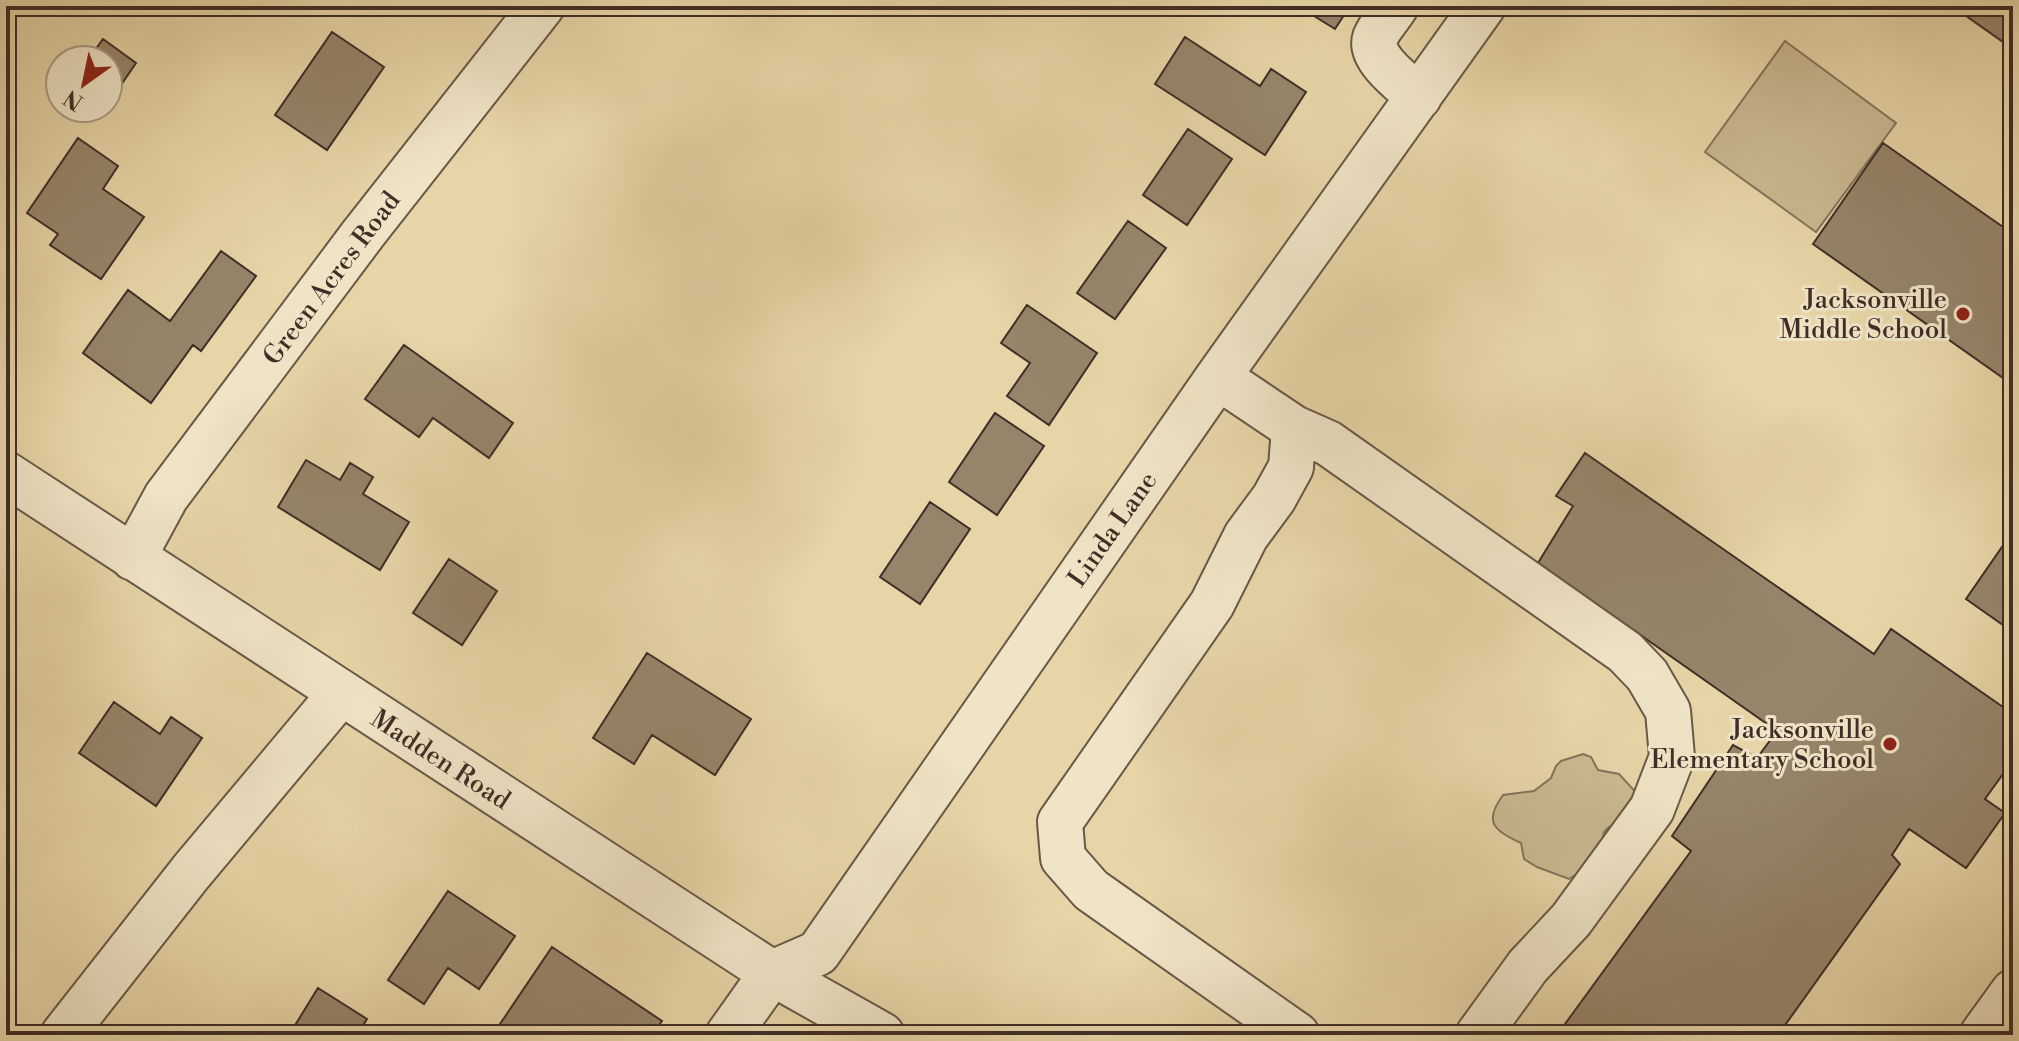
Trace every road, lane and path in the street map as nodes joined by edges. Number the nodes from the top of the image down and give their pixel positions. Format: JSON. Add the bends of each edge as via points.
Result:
{"nodes":[{"id":1,"x":542,"y":6,"type":"edge"},
{"id":2,"x":1396,"y":6,"type":"edge"},
{"id":3,"x":1483,"y":6,"type":"edge"},
{"id":4,"x":1419,"y":97,"type":"junction"},
{"id":5,"x":1218,"y":377,"type":"junction"},
{"id":6,"x":1294,"y":428,"type":"junction"},
{"id":7,"x":6,"y":474,"type":"edge"},
{"id":8,"x":133,"y":558,"type":"junction"},
{"id":9,"x":341,"y":693,"type":"junction"},
{"id":10,"x":772,"y":973,"type":"junction"},
{"id":11,"x":2013,"y":992,"type":"edge"},
{"id":12,"x":63,"y":1035,"type":"edge"},
{"id":13,"x":728,"y":1035,"type":"edge"},
{"id":14,"x":882,"y":1035,"type":"edge"},
{"id":15,"x":1297,"y":1035,"type":"edge"},
{"id":16,"x":1478,"y":1035,"type":"edge"},
{"id":17,"x":1982,"y":1035,"type":"edge"}],
"edges":[{"from":1,"to":8,"type":"street","name":"Green Acres Road","via":[[166,497]]},
{"from":2,"to":4,"type":"street","via":[[1374,48]]},
{"from":3,"to":4,"type":"street","name":"Linda Lane"},
{"from":4,"to":5,"type":"street","name":"Linda Lane"},
{"from":5,"to":6,"type":"street"},
{"from":5,"to":10,"type":"street","name":"Linda Lane","via":[[818,953]]},
{"from":6,"to":15,"type":"street","via":[[1291,467],[1246,536],[1212,604],[1060,822],[1063,858],[1091,890]]},
{"from":6,"to":16,"type":"street","via":[[1328,443],[1625,652],[1647,675],[1668,711],[1672,757],[1652,809]]},
{"from":7,"to":8,"type":"street","name":"Madden Road"},
{"from":8,"to":9,"type":"street","name":"Madden Road"},
{"from":9,"to":10,"type":"street","name":"Madden Road"},
{"from":9,"to":12,"type":"street"},
{"from":10,"to":13,"type":"street"},
{"from":10,"to":14,"type":"street","name":"Madden Road"},
{"from":11,"to":17,"type":"street"}]}
